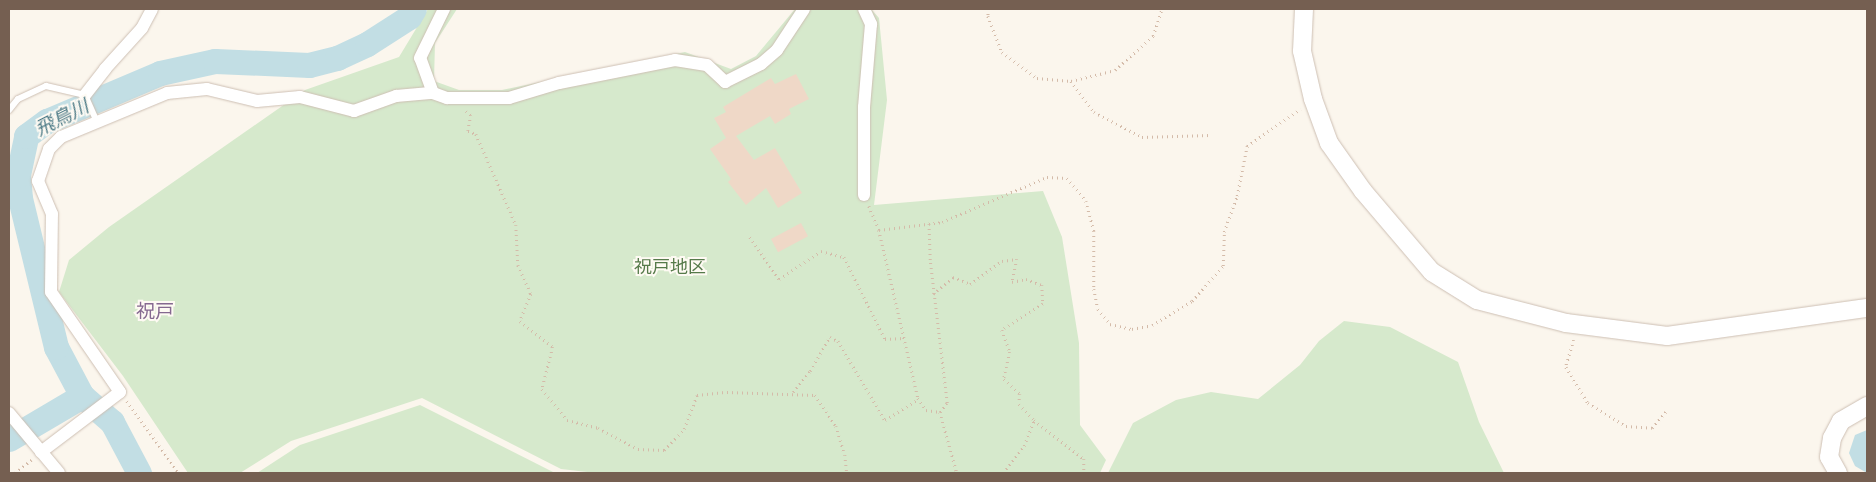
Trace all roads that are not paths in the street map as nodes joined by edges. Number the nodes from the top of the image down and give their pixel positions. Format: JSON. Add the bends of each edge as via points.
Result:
{"nodes":[{"id":1,"x":152,"y":9,"type":"edge"},
{"id":2,"x":444,"y":9,"type":"edge"},
{"id":3,"x":804,"y":9,"type":"edge"},
{"id":4,"x":864,"y":9,"type":"edge"},
{"id":5,"x":1304,"y":9,"type":"edge"},
{"id":6,"x":433,"y":93,"type":"junction"},
{"id":7,"x":85,"y":95,"type":"junction"},
{"id":8,"x":9,"y":110,"type":"edge"},
{"id":9,"x":97,"y":122,"type":"junction"},
{"id":10,"x":864,"y":195,"type":"road end"},
{"id":11,"x":1867,"y":308,"type":"edge"},
{"id":12,"x":1867,"y":406,"type":"edge"},
{"id":13,"x":9,"y":413,"type":"edge"},
{"id":14,"x":41,"y":452,"type":"junction"},
{"id":15,"x":59,"y":473,"type":"edge"},
{"id":16,"x":1838,"y":473,"type":"edge"}],
"edges":[{"from":1,"to":7,"type":"street","via":[[142,28]]},
{"from":2,"to":6,"type":"street","via":[[420,58]]},
{"from":3,"to":6,"type":"street","via":[[777,50],[761,64],[725,82],[707,65],[674,60],[559,82],[509,98],[447,98]]},
{"from":4,"to":10,"type":"street","via":[[871,24],[864,107]]},
{"from":5,"to":11,"type":"street","via":[[1302,51],[1328,143],[1363,191],[1432,272],[1477,300],[1520,313],[1668,336]]},
{"from":6,"to":9,"type":"street","via":[[396,96],[354,111],[300,97],[257,101],[199,90],[167,93]]},
{"from":7,"to":8,"type":"lane","via":[[46,86],[18,99]]},
{"from":7,"to":9,"type":"lane"},
{"from":9,"to":14,"type":"street","via":[[61,137],[49,148],[38,181],[52,214],[51,292],[120,392]]},
{"from":12,"to":16,"type":"street","via":[[1841,421],[1832,438],[1829,456]]},
{"from":13,"to":14,"type":"street"},
{"from":14,"to":15,"type":"street"}]}
